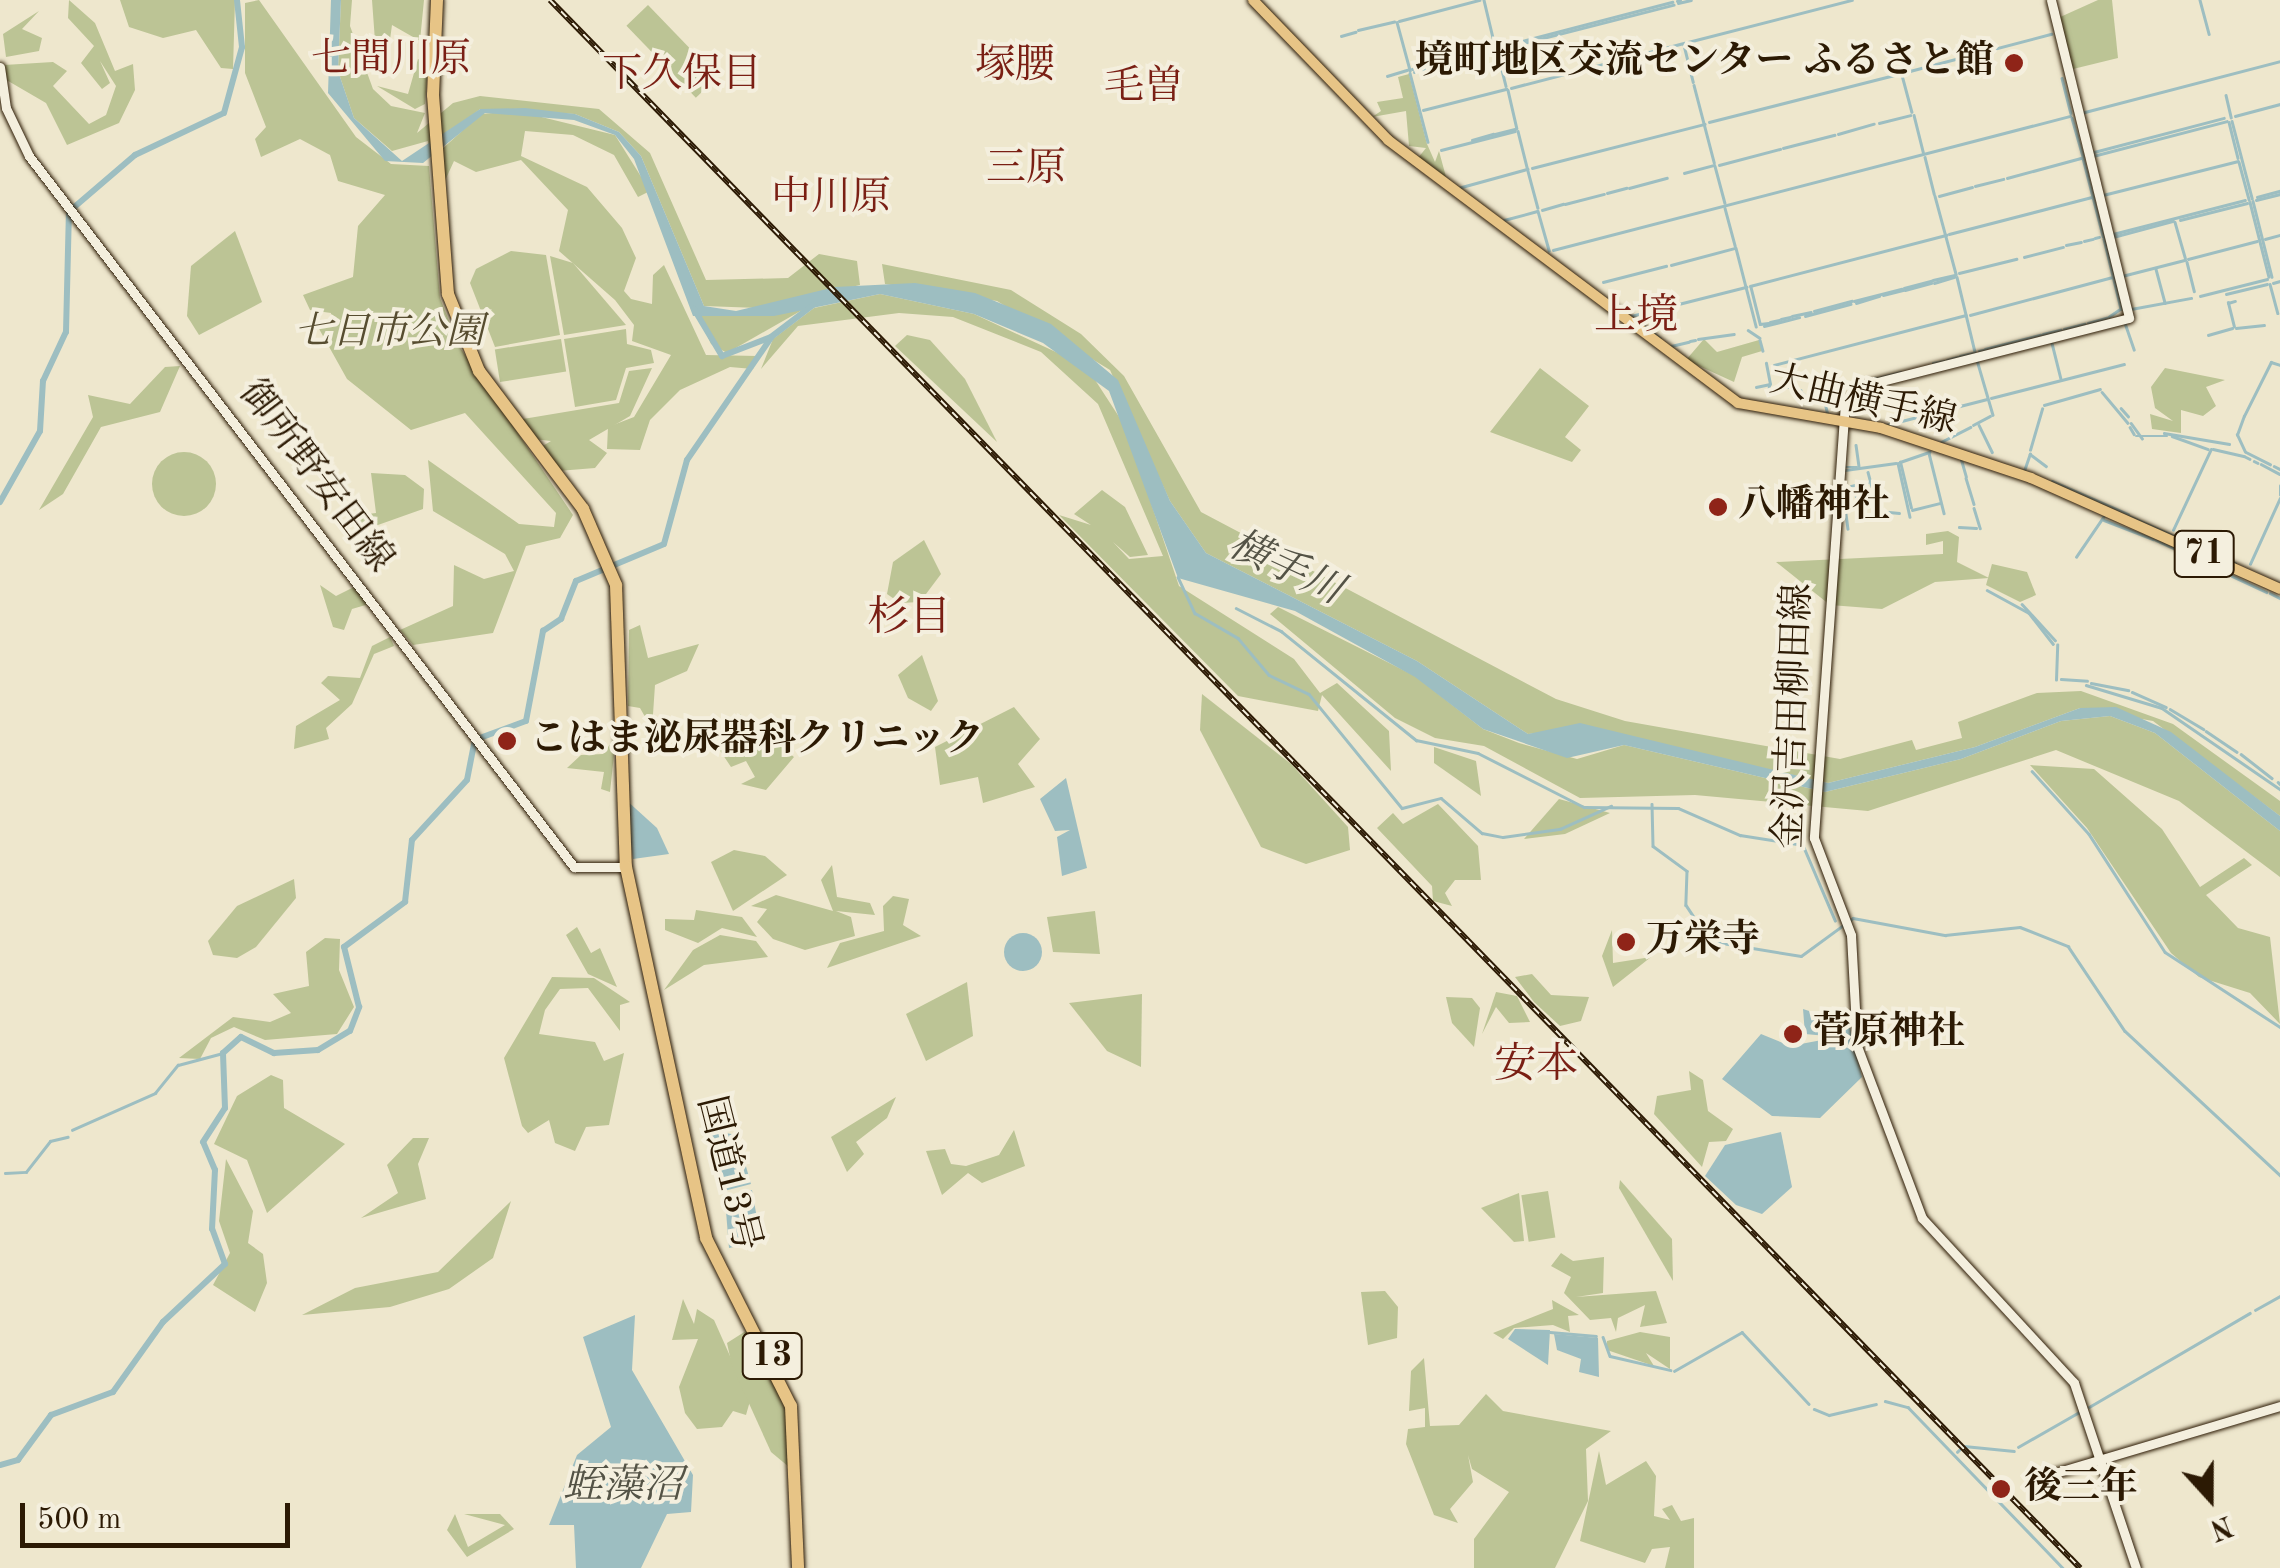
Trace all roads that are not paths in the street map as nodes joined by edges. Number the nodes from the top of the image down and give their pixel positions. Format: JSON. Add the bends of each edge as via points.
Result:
{"nodes":[{"id":1,"x":437,"y":0,"type":"edge"},
{"id":2,"x":1253,"y":0,"type":"edge"},
{"id":3,"x":2051,"y":0,"type":"edge"},
{"id":4,"x":0,"y":68,"type":"edge"},
{"id":5,"x":1841,"y":420,"type":"junction"},
{"id":6,"x":2280,"y":589,"type":"edge"},
{"id":7,"x":626,"y":867,"type":"junction"},
{"id":8,"x":2280,"y":1406,"type":"edge"},
{"id":9,"x":2102,"y":1459,"type":"junction"},
{"id":10,"x":2045,"y":1476,"type":"dead end"},
{"id":11,"x":798,"y":1568,"type":"edge"},
{"id":12,"x":2136,"y":1568,"type":"edge"}],
"edges":[{"from":1,"to":7,"type":"highway","number":"13","via":[[433,110],[444,276],[466,344],[612,571],[624,622],[618,779]]},
{"from":2,"to":5,"type":"main road","name":"大曲横手線","number":"71","via":[[1388,140],[1734,400]]},
{"from":3,"to":5,"type":"main road","via":[[2129,318],[1867,385],[1849,396]]},
{"from":4,"to":7,"type":"main road","name":"御所野安田線","via":[[20,142],[579,872]]},
{"from":5,"to":6,"type":"main road","name":"大曲横手線","number":"71","via":[[2031,478]]},
{"from":5,"to":9,"type":"main road","name":"金沢吉田柳田線","via":[[1814,811],[1820,868],[1845,920],[1853,1033],[1922,1218],[2074,1383]]},
{"from":7,"to":11,"type":"highway","name":"国道13号","number":"13","via":[[706,1238],[791,1406]]},
{"from":8,"to":9,"type":"main road"},
{"from":9,"to":10,"type":"main road"},
{"from":9,"to":12,"type":"main road","name":"金沢吉田柳田線"}]}
